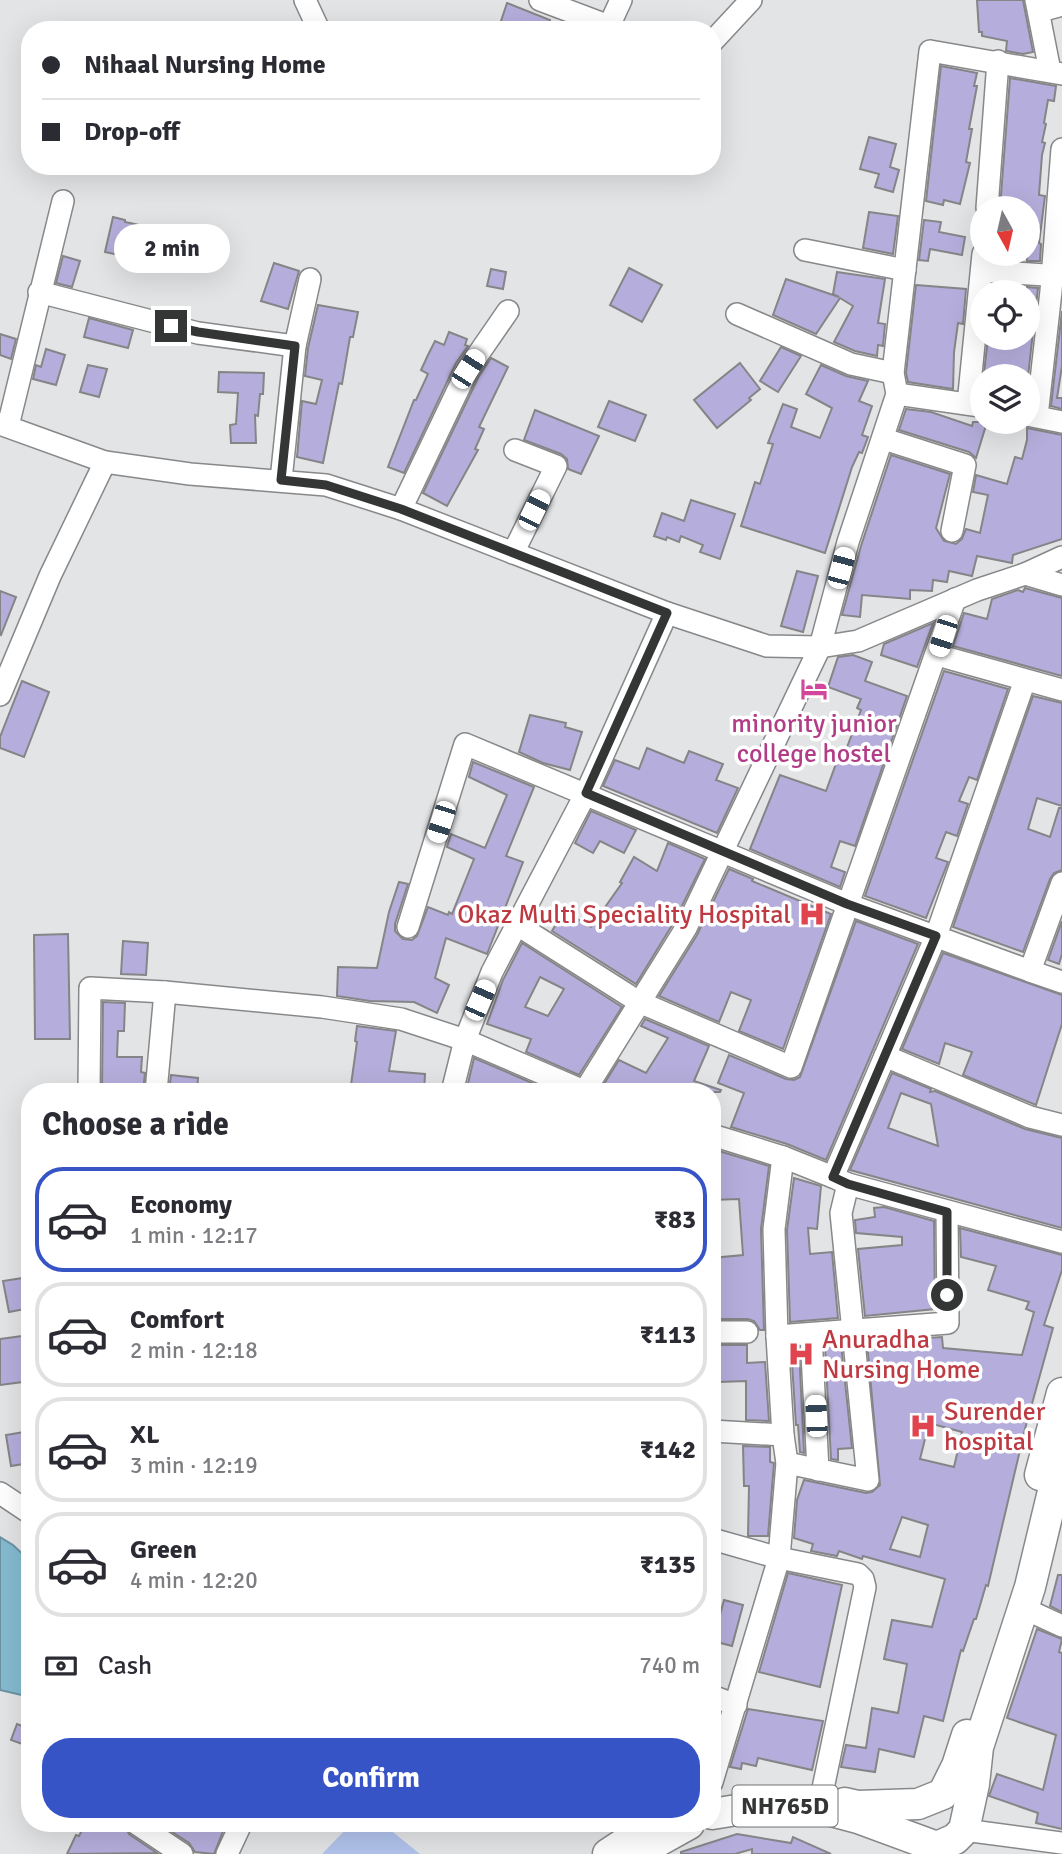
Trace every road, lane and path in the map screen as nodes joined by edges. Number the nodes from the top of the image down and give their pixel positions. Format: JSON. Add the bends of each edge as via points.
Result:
{"nodes":[{"id":1,"x":304,"y":0,"type":"edge"},
{"id":2,"x":540,"y":0,"type":"edge"},
{"id":3,"x":621,"y":0,"type":"edge"},
{"id":4,"x":751,"y":0,"type":"edge"},
{"id":5,"x":1038,"y":5,"type":"edge"},
{"id":6,"x":1062,"y":5,"type":"edge"},
{"id":7,"x":314,"y":21,"type":"edge"},
{"id":8,"x":596,"y":21,"type":"edge"},
{"id":9,"x":611,"y":21,"type":"edge"},
{"id":10,"x":721,"y":32,"type":"edge"},
{"id":11,"x":998,"y":61,"type":"junction"},
{"id":12,"x":1056,"y":72,"type":"edge"},
{"id":13,"x":1062,"y":149,"type":"edge"},
{"id":14,"x":988,"y":196,"type":"edge"},
{"id":15,"x":63,"y":201,"type":"dead end"},
{"id":16,"x":806,"y":250,"type":"dead end"},
{"id":17,"x":983,"y":266,"type":"edge"},
{"id":18,"x":1004,"y":266,"type":"edge"},
{"id":19,"x":905,"y":270,"type":"junction"},
{"id":20,"x":1057,"y":276,"type":"edge"},
{"id":21,"x":310,"y":279,"type":"dead end"},
{"id":22,"x":39,"y":292,"type":"junction"},
{"id":23,"x":508,"y":311,"type":"dead end"},
{"id":24,"x":737,"y":314,"type":"dead end"},
{"id":25,"x":295,"y":346,"type":"junction"},
{"id":26,"x":977,"y":364,"type":"edge"},
{"id":27,"x":1040,"y":371,"type":"edge"},
{"id":28,"x":893,"y":373,"type":"junction"},
{"id":29,"x":897,"y":394,"type":"junction"},
{"id":30,"x":970,"y":404,"type":"edge"},
{"id":31,"x":1040,"y":418,"type":"edge"},
{"id":32,"x":1062,"y":422,"type":"edge"},
{"id":33,"x":4,"y":425,"type":"edge"},
{"id":34,"x":884,"y":439,"type":"junction"},
{"id":35,"x":515,"y":450,"type":"dead end"},
{"id":36,"x":105,"y":462,"type":"junction"},
{"id":37,"x":281,"y":480,"type":"junction"},
{"id":38,"x":401,"y":509,"type":"junction"},
{"id":39,"x":952,"y":531,"type":"dead end"},
{"id":40,"x":513,"y":553,"type":"junction"},
{"id":41,"x":1062,"y":557,"type":"edge"},
{"id":42,"x":1025,"y":575,"type":"junction"},
{"id":43,"x":1062,"y":585,"type":"edge"},
{"id":44,"x":955,"y":599,"type":"junction"},
{"id":45,"x":667,"y":613,"type":"junction"},
{"id":46,"x":820,"y":647,"type":"junction"},
{"id":47,"x":937,"y":654,"type":"junction"},
{"id":48,"x":1025,"y":680,"type":"junction"},
{"id":49,"x":1062,"y":690,"type":"edge"},
{"id":50,"x":0,"y":695,"type":"edge"},
{"id":51,"x":586,"y":793,"type":"junction"},
{"id":52,"x":724,"y":853,"type":"junction"},
{"id":53,"x":1062,"y":883,"type":"edge"},
{"id":54,"x":847,"y":904,"type":"junction"},
{"id":55,"x":516,"y":923,"type":"junction"},
{"id":56,"x":408,"y":927,"type":"dead end"},
{"id":57,"x":936,"y":936,"type":"junction"},
{"id":58,"x":1030,"y":971,"type":"junction"},
{"id":59,"x":1062,"y":982,"type":"edge"},
{"id":60,"x":165,"y":992,"type":"junction"},
{"id":61,"x":639,"y":1002,"type":"junction"},
{"id":62,"x":465,"y":1040,"type":"junction"},
{"id":63,"x":885,"y":1056,"type":"junction"},
{"id":64,"x":89,"y":1083,"type":"edge"},
{"id":65,"x":157,"y":1083,"type":"edge"},
{"id":66,"x":454,"y":1083,"type":"edge"},
{"id":67,"x":564,"y":1083,"type":"edge"},
{"id":68,"x":590,"y":1083,"type":"edge"},
{"id":69,"x":1062,"y":1125,"type":"edge"},
{"id":70,"x":721,"y":1138,"type":"edge"},
{"id":71,"x":783,"y":1157,"type":"junction"},
{"id":72,"x":840,"y":1181,"type":"junction"},
{"id":73,"x":947,"y":1212,"type":"junction"},
{"id":74,"x":1062,"y":1242,"type":"edge"},
{"id":75,"x":852,"y":1328,"type":"junction"},
{"id":76,"x":721,"y":1332,"type":"edge"},
{"id":77,"x":747,"y":1332,"type":"dead end"},
{"id":78,"x":811,"y":1334,"type":"junction"},
{"id":79,"x":777,"y":1336,"type":"junction"},
{"id":80,"x":1062,"y":1393,"type":"edge"},
{"id":81,"x":721,"y":1431,"type":"edge"},
{"id":82,"x":783,"y":1434,"type":"junction"},
{"id":83,"x":1062,"y":1454,"type":"edge"},
{"id":84,"x":787,"y":1463,"type":"junction"},
{"id":85,"x":818,"y":1470,"type":"junction"},
{"id":86,"x":0,"y":1493,"type":"edge"},
{"id":87,"x":21,"y":1507,"type":"edge"},
{"id":88,"x":721,"y":1542,"type":"edge"},
{"id":89,"x":779,"y":1558,"type":"junction"},
{"id":90,"x":1023,"y":1608,"type":"junction"},
{"id":91,"x":1062,"y":1626,"type":"edge"},
{"id":92,"x":721,"y":1699,"type":"edge"},
{"id":93,"x":736,"y":1705,"type":"junction"},
{"id":94,"x":721,"y":1753,"type":"edge"},
{"id":95,"x":721,"y":1798,"type":"edge"},
{"id":96,"x":821,"y":1798,"type":"junction"},
{"id":97,"x":721,"y":1813,"type":"edge"},
{"id":98,"x":964,"y":1830,"type":"junction"},
{"id":99,"x":149,"y":1832,"type":"edge"},
{"id":100,"x":237,"y":1832,"type":"edge"},
{"id":101,"x":642,"y":1832,"type":"edge"},
{"id":102,"x":675,"y":1832,"type":"edge"},
{"id":103,"x":1062,"y":1843,"type":"edge"},
{"id":104,"x":939,"y":1850,"type":"edge"},
{"id":105,"x":182,"y":1854,"type":"edge"},
{"id":106,"x":227,"y":1854,"type":"edge"},
{"id":107,"x":608,"y":1854,"type":"edge"},
{"id":108,"x":635,"y":1854,"type":"edge"}],
"edges":[{"from":1,"to":7,"type":"street"},
{"from":2,"to":8,"type":"street"},
{"from":3,"to":9,"type":"street"},
{"from":4,"to":10,"type":"street"},
{"from":5,"to":6,"type":"street"},
{"from":5,"to":12,"type":"street"},
{"from":11,"to":12,"type":"street"},
{"from":11,"to":14,"type":"street"},
{"from":11,"to":19,"type":"street","via":[[930,51]]},
{"from":13,"to":20,"type":"street"},
{"from":15,"to":22,"type":"street"},
{"from":16,"to":19,"type":"street"},
{"from":17,"to":26,"type":"street"},
{"from":18,"to":20,"type":"street"},
{"from":19,"to":28,"type":"street"},
{"from":20,"to":27,"type":"street"},
{"from":21,"to":25,"type":"street"},
{"from":22,"to":25,"type":"street","via":[[198,332]]},
{"from":22,"to":33,"type":"street"},
{"from":23,"to":38,"type":"street","via":[[468,369]]},
{"from":24,"to":28,"type":"street","via":[[850,364]]},
{"from":25,"to":37,"type":"street"},
{"from":28,"to":29,"type":"street"},
{"from":29,"to":30,"type":"street"},
{"from":29,"to":34,"type":"street"},
{"from":31,"to":32,"type":"street"},
{"from":33,"to":36,"type":"street"},
{"from":34,"to":39,"type":"street","via":[[965,465]]},
{"from":34,"to":46,"type":"street","via":[[848,542]]},
{"from":35,"to":40,"type":"street","via":[[556,466]]},
{"from":36,"to":37,"type":"street"},
{"from":36,"to":50,"type":"street"},
{"from":37,"to":38,"type":"street","via":[[326,485]]},
{"from":38,"to":40,"type":"street"},
{"from":40,"to":45,"type":"street"},
{"from":41,"to":42,"type":"street"},
{"from":42,"to":43,"type":"street"},
{"from":42,"to":44,"type":"street"},
{"from":44,"to":46,"type":"street","via":[[858,641]]},
{"from":44,"to":47,"type":"street"},
{"from":45,"to":46,"type":"street","via":[[767,646]]},
{"from":45,"to":51,"type":"street"},
{"from":46,"to":52,"type":"street"},
{"from":47,"to":48,"type":"street"},
{"from":47,"to":54,"type":"street"},
{"from":48,"to":49,"type":"street"},
{"from":48,"to":57,"type":"street"},
{"from":51,"to":52,"type":"street"},
{"from":51,"to":55,"type":"street"},
{"from":51,"to":56,"type":"street","via":[[466,744]]},
{"from":52,"to":54,"type":"street"},
{"from":52,"to":61,"type":"street","via":[[686,928]]},
{"from":53,"to":58,"type":"street"},
{"from":54,"to":57,"type":"street"},
{"from":54,"to":61,"type":"street","via":[[791,1067]]},
{"from":55,"to":61,"type":"street"},
{"from":55,"to":62,"type":"street"},
{"from":57,"to":58,"type":"street"},
{"from":57,"to":63,"type":"street"},
{"from":58,"to":59,"type":"street"},
{"from":60,"to":62,"type":"street","via":[[401,1019]]},
{"from":60,"to":64,"type":"street","via":[[90,988]]},
{"from":60,"to":65,"type":"street"},
{"from":61,"to":68,"type":"street"},
{"from":62,"to":66,"type":"street"},
{"from":62,"to":67,"type":"street"},
{"from":63,"to":69,"type":"street","via":[[1030,1117]]},
{"from":63,"to":72,"type":"street"},
{"from":70,"to":71,"type":"street"},
{"from":71,"to":72,"type":"street"},
{"from":71,"to":79,"type":"street","via":[[774,1229]]},
{"from":72,"to":73,"type":"street"},
{"from":72,"to":75,"type":"street"},
{"from":73,"to":74,"type":"street"},
{"from":73,"to":75,"type":"street","via":[[947,1322]]},
{"from":75,"to":78,"type":"street"},
{"from":75,"to":85,"type":"street","via":[[868,1480]]},
{"from":76,"to":77,"type":"street"},
{"from":78,"to":79,"type":"street"},
{"from":78,"to":85,"type":"street"},
{"from":79,"to":82,"type":"street"},
{"from":80,"to":96,"type":"highway","number":"NH765D","via":[[1015,1580],[957,1766],[943,1794],[918,1804],[858,1806]]},
{"from":81,"to":82,"type":"street"},
{"from":82,"to":84,"type":"street"},
{"from":83,"to":90,"type":"highway"},
{"from":84,"to":85,"type":"street"},
{"from":84,"to":89,"type":"street"},
{"from":86,"to":87,"type":"street"},
{"from":88,"to":89,"type":"street"},
{"from":89,"to":93,"type":"street"},
{"from":89,"to":96,"type":"street","via":[[858,1574],[865,1587]]},
{"from":90,"to":91,"type":"street"},
{"from":90,"to":98,"type":"highway","via":[[978,1748]]},
{"from":92,"to":93,"type":"street"},
{"from":93,"to":94,"type":"street"},
{"from":95,"to":96,"type":"highway","number":"NH765D","via":[[763,1794]]},
{"from":97,"to":104,"type":"highway","number":"NH765D","via":[[813,1806],[858,1818]]},
{"from":98,"to":103,"type":"street"},
{"from":98,"to":104,"type":"highway","number":"NH765D"},
{"from":99,"to":105,"type":"street"},
{"from":100,"to":106,"type":"street"},
{"from":101,"to":107,"type":"highway"},
{"from":102,"to":108,"type":"highway"}]}
